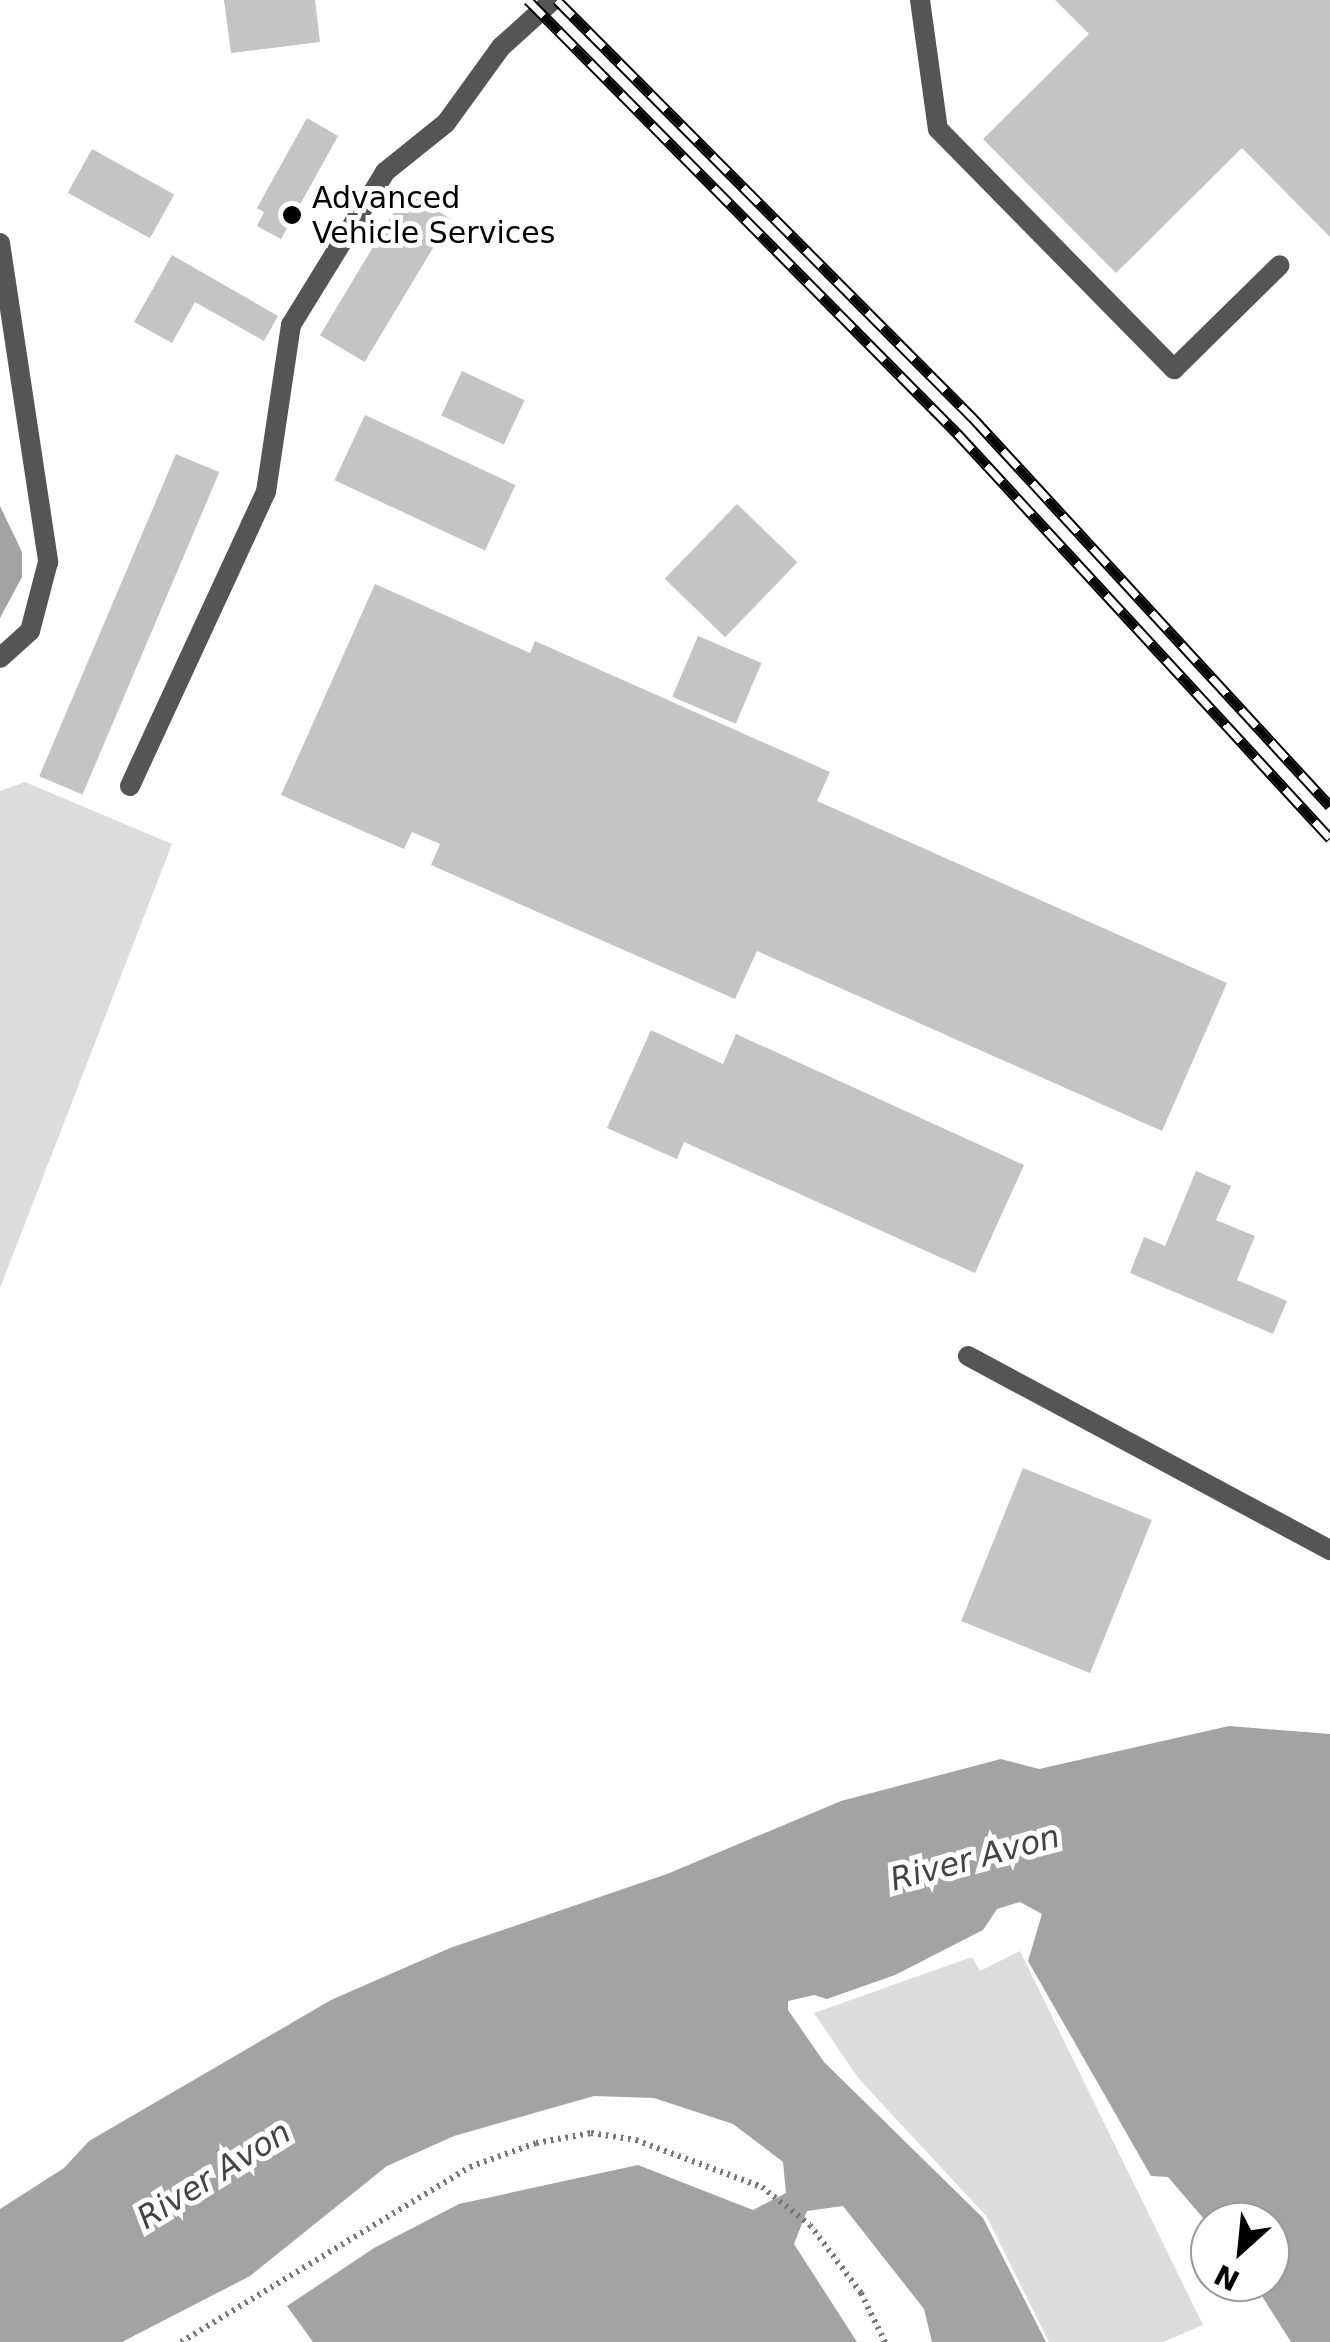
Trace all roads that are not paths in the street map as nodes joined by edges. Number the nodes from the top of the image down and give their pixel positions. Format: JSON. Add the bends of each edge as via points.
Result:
{"nodes":[{"id":1,"x":553,"y":0,"type":"edge"},
{"id":2,"x":920,"y":0,"type":"edge"},
{"id":3,"x":0,"y":243,"type":"edge"},
{"id":4,"x":1280,"y":265,"type":"dead end"},
{"id":5,"x":0,"y":658,"type":"edge"},
{"id":6,"x":130,"y":786,"type":"dead end"},
{"id":7,"x":968,"y":1356,"type":"dead end"},
{"id":8,"x":1330,"y":1550,"type":"edge"}],
"edges":[{"from":1,"to":6,"type":"street","via":[[500,47],[446,123],[386,172],[290,325],[266,492]]},
{"from":2,"to":4,"type":"street","via":[[938,130],[1174,369]]},
{"from":3,"to":5,"type":"street","via":[[48,562],[30,631]]},
{"from":7,"to":8,"type":"street"}]}
